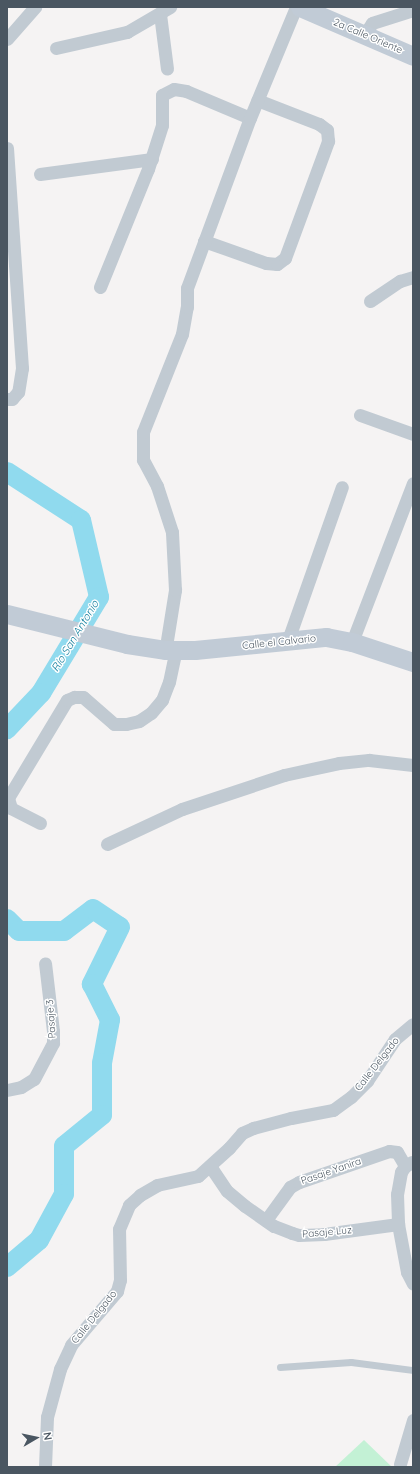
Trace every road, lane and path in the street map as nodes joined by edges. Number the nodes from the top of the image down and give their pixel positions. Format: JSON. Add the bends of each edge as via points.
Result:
{"nodes":[{"id":1,"x":35,"y":7,"type":"edge"},
{"id":2,"x":296,"y":7,"type":"edge"},
{"id":3,"x":300,"y":7,"type":"edge"},
{"id":4,"x":165,"y":10,"type":"edge"},
{"id":5,"x":413,"y":10,"type":"edge"},
{"id":6,"x":364,"y":35,"type":"junction"},
{"id":7,"x":7,"y":39,"type":"edge"},
{"id":8,"x":56,"y":48,"type":"dead end"},
{"id":9,"x":413,"y":56,"type":"edge"},
{"id":10,"x":168,"y":69,"type":"dead end"},
{"id":11,"x":257,"y":100,"type":"junction"},
{"id":12,"x":250,"y":118,"type":"junction"},
{"id":13,"x":7,"y":148,"type":"edge"},
{"id":14,"x":152,"y":159,"type":"junction"},
{"id":15,"x":40,"y":174,"type":"dead end"},
{"id":16,"x":204,"y":241,"type":"junction"},
{"id":17,"x":413,"y":278,"type":"edge"},
{"id":18,"x":100,"y":287,"type":"dead end"},
{"id":19,"x":370,"y":301,"type":"dead end"},
{"id":20,"x":7,"y":399,"type":"edge"},
{"id":21,"x":360,"y":415,"type":"dead end"},
{"id":22,"x":413,"y":434,"type":"edge"},
{"id":23,"x":413,"y":483,"type":"edge"},
{"id":24,"x":342,"y":487,"type":"dead end"},
{"id":25,"x":7,"y":614,"type":"edge"},
{"id":26,"x":288,"y":640,"type":"junction"},
{"id":27,"x":352,"y":642,"type":"junction"},
{"id":28,"x":169,"y":647,"type":"junction"},
{"id":29,"x":413,"y":662,"type":"edge"},
{"id":30,"x":413,"y":766,"type":"edge"},
{"id":31,"x":40,"y":822,"type":"dead end"},
{"id":32,"x":107,"y":844,"type":"dead end"},
{"id":33,"x":45,"y":963,"type":"dead end"},
{"id":34,"x":413,"y":1024,"type":"edge"},
{"id":35,"x":7,"y":1090,"type":"edge"},
{"id":36,"x":409,"y":1164,"type":"edge"},
{"id":37,"x":210,"y":1166,"type":"junction"},
{"id":38,"x":266,"y":1220,"type":"junction"},
{"id":39,"x":398,"y":1224,"type":"junction"},
{"id":40,"x":413,"y":1284,"type":"edge"},
{"id":41,"x":280,"y":1368,"type":"dead end"},
{"id":42,"x":413,"y":1370,"type":"edge"},
{"id":43,"x":413,"y":1420,"type":"edge"},
{"id":44,"x":400,"y":1464,"type":"dead end"},
{"id":45,"x":45,"y":1467,"type":"edge"}],
"edges":[{"from":1,"to":7,"type":"street"},
{"from":2,"to":11,"type":"street"},
{"from":3,"to":6,"type":"street","name":"2a Calle Oriente"},
{"from":4,"to":8,"type":"street","via":[[127,32]]},
{"from":4,"to":10,"type":"street"},
{"from":5,"to":6,"type":"street","via":[[372,23]]},
{"from":6,"to":9,"type":"street","name":"2a Calle Oriente"},
{"from":11,"to":12,"type":"street"},
{"from":11,"to":16,"type":"street","via":[[319,124],[327,130],[328,141],[285,258],[277,264],[266,263]]},
{"from":12,"to":14,"type":"street","via":[[186,91],[174,89],[162,95],[162,125]]},
{"from":12,"to":16,"type":"street"},
{"from":13,"to":20,"type":"street","via":[[22,368],[18,392],[12,399]]},
{"from":14,"to":15,"type":"street"},
{"from":14,"to":18,"type":"street"},
{"from":16,"to":28,"type":"street","via":[[187,288],[182,334],[143,432],[143,460],[157,486],[172,532],[175,590]]},
{"from":17,"to":19,"type":"street","via":[[400,281]]},
{"from":21,"to":22,"type":"street"},
{"from":23,"to":27,"type":"street"},
{"from":24,"to":26,"type":"street"},
{"from":25,"to":28,"type":"street","name":"Calle el Calvario","via":[[127,644]]},
{"from":26,"to":27,"type":"street","name":"Calle el Calvario","via":[[326,637]]},
{"from":26,"to":28,"type":"street","name":"Calle el Calvario","via":[[195,650]]},
{"from":27,"to":29,"type":"street","name":"Calle el Calvario"},
{"from":28,"to":31,"type":"street","via":[[169,682],[162,700],[152,713],[139,721],[114,724],[83,697],[67,700],[8,798],[12,808]]},
{"from":30,"to":32,"type":"street","via":[[369,760],[339,763],[284,775],[187,807]]},
{"from":33,"to":35,"type":"street","name":"Pasaje 3","via":[[54,1037],[34,1079],[21,1087]]},
{"from":34,"to":37,"type":"street","name":"Calle Delgado","via":[[396,1039],[366,1081],[351,1097],[333,1110],[291,1118],[242,1133]]},
{"from":36,"to":38,"type":"street","name":"Pasaje Yanira","via":[[397,1152],[389,1151],[299,1182],[290,1187]]},
{"from":36,"to":39,"type":"street","via":[[401,1172],[398,1183]]},
{"from":37,"to":38,"type":"street","name":"Pasaje Luz","via":[[227,1191]]},
{"from":37,"to":45,"type":"street","name":"Calle Delgado","via":[[191,1179],[157,1185],[129,1205],[119,1230],[120,1280],[117,1291],[71,1345],[60,1370],[47,1417]]},
{"from":38,"to":39,"type":"street","name":"Pasaje Luz","via":[[274,1226],[299,1235]]},
{"from":39,"to":40,"type":"street","via":[[407,1272]]},
{"from":41,"to":42,"type":"lane","via":[[351,1362]]},
{"from":43,"to":44,"type":"street"}]}
